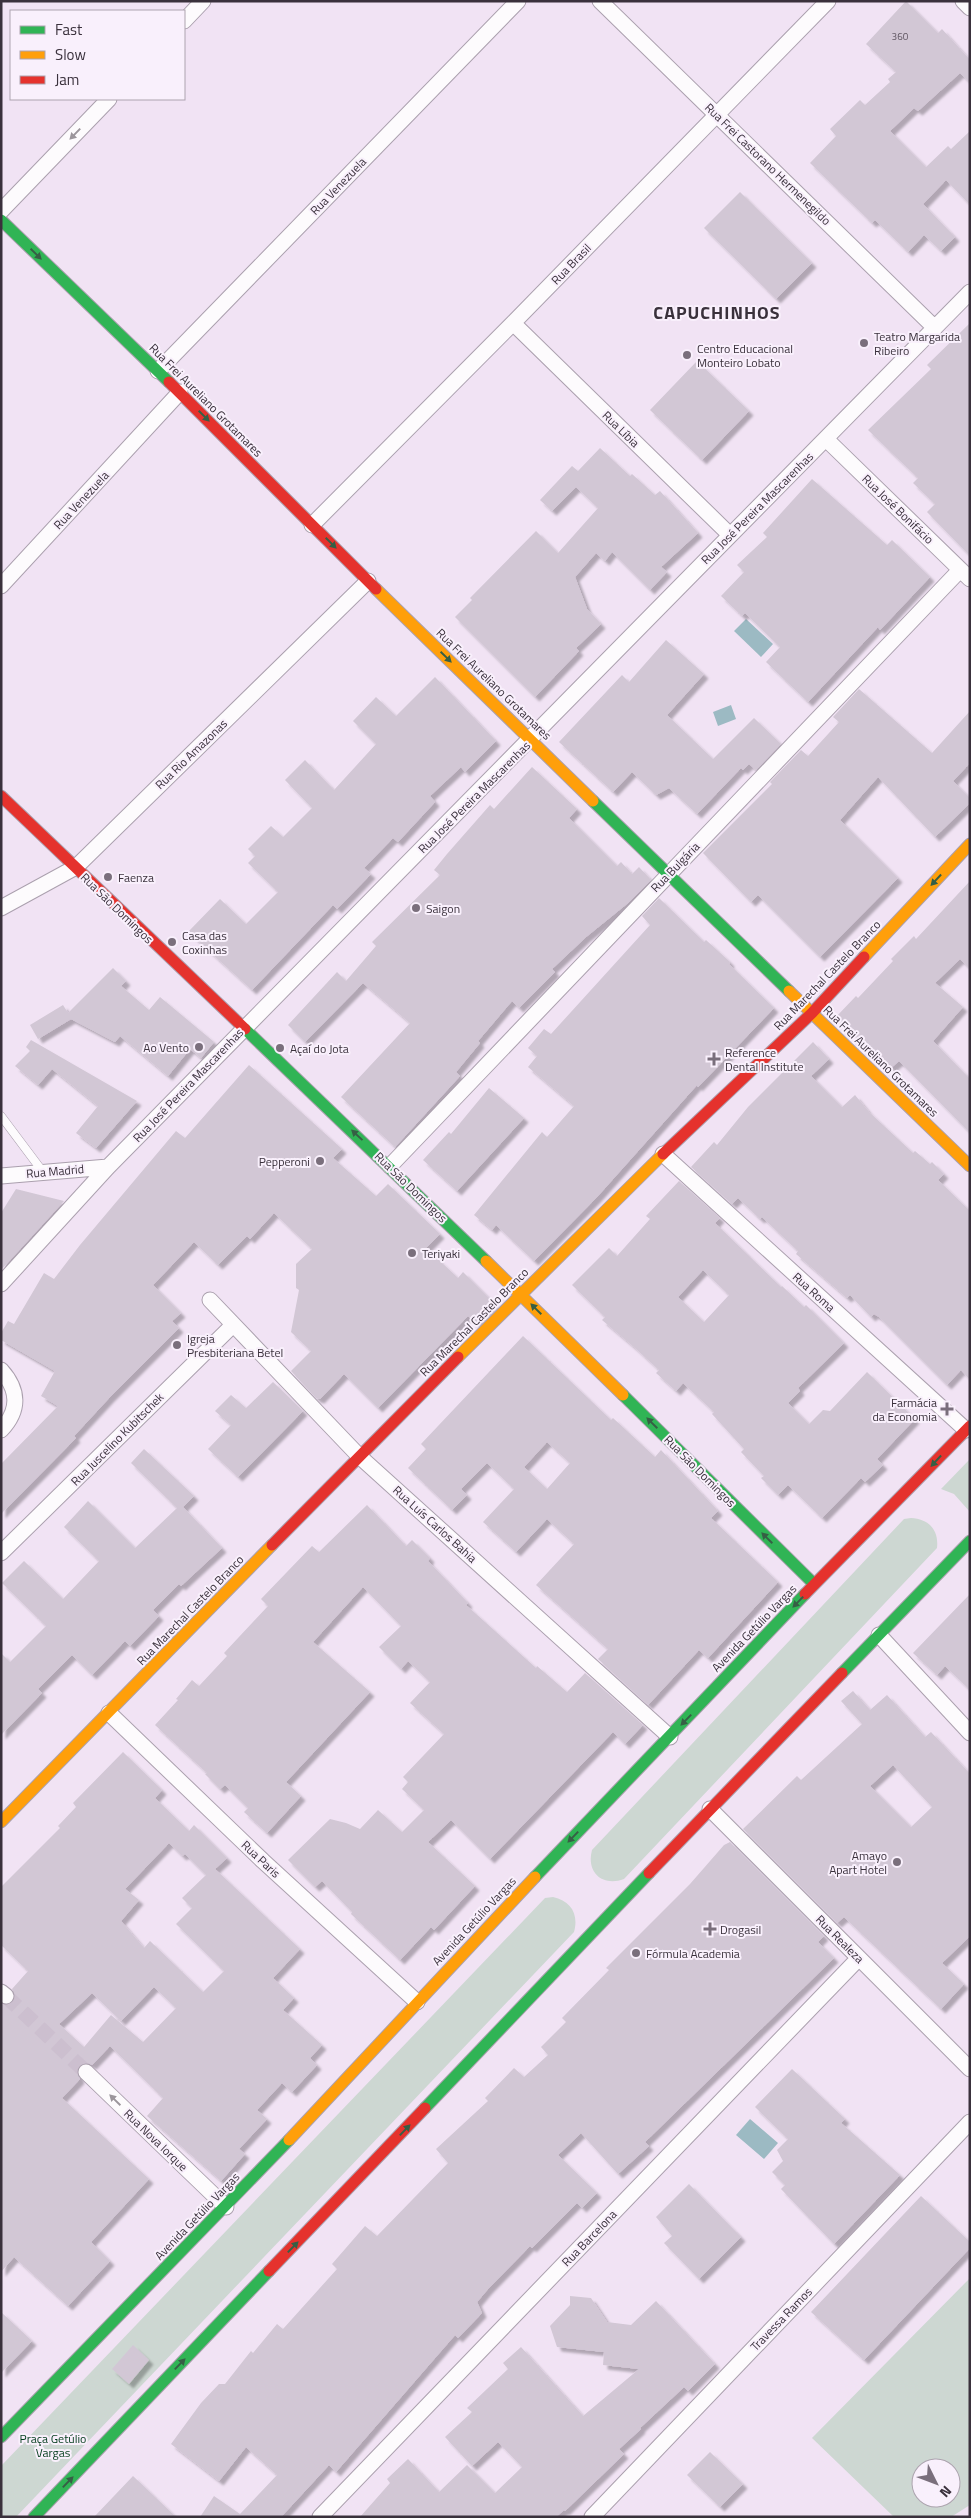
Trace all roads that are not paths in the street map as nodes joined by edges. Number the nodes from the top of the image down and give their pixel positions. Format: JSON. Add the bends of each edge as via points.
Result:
{"nodes":[{"id":1,"x":203,"y":1,"type":"edge"},
{"id":2,"x":518,"y":1,"type":"edge"},
{"id":3,"x":600,"y":1,"type":"edge"},
{"id":4,"x":828,"y":1,"type":"edge"},
{"id":5,"x":963,"y":1,"type":"edge"},
{"id":6,"x":970,"y":8,"type":"edge"},
{"id":7,"x":185,"y":20,"type":"edge"},
{"id":8,"x":108,"y":100,"type":"edge"},
{"id":9,"x":716,"y":114,"type":"junction"},
{"id":10,"x":1,"y":211,"type":"edge"},
{"id":11,"x":1,"y":220,"type":"edge"},
{"id":12,"x":970,"y":292,"type":"edge"},
{"id":13,"x":513,"y":323,"type":"junction"},
{"id":14,"x":934,"y":328,"type":"junction"},
{"id":15,"x":158,"y":371,"type":"junction"},
{"id":16,"x":180,"y":392,"type":"junction"},
{"id":17,"x":826,"y":439,"type":"junction"},
{"id":18,"x":312,"y":525,"type":"junction"},
{"id":19,"x":730,"y":535,"type":"junction"},
{"id":20,"x":965,"y":574,"type":"edge"},
{"id":21,"x":368,"y":581,"type":"junction"},
{"id":22,"x":1,"y":586,"type":"edge"},
{"id":23,"x":531,"y":740,"type":"junction"},
{"id":24,"x":1,"y":796,"type":"edge"},
{"id":25,"x":970,"y":844,"type":"edge"},
{"id":26,"x":76,"y":868,"type":"junction"},
{"id":27,"x":668,"y":874,"type":"junction"},
{"id":28,"x":1,"y":908,"type":"edge"},
{"id":29,"x":812,"y":1013,"type":"junction"},
{"id":30,"x":243,"y":1029,"type":"junction"},
{"id":31,"x":1,"y":1116,"type":"edge"},
{"id":32,"x":662,"y":1154,"type":"junction"},
{"id":33,"x":390,"y":1166,"type":"junction"},
{"id":34,"x":970,"y":1166,"type":"edge"},
{"id":35,"x":108,"y":1167,"type":"junction"},
{"id":36,"x":43,"y":1172,"type":"junction"},
{"id":37,"x":1,"y":1176,"type":"edge"},
{"id":38,"x":1,"y":1284,"type":"edge"},
{"id":39,"x":521,"y":1294,"type":"junction"},
{"id":40,"x":210,"y":1300,"type":"dead end"},
{"id":41,"x":233,"y":1325,"type":"junction"},
{"id":42,"x":1,"y":1370,"type":"edge"},
{"id":43,"x":968,"y":1428,"type":"edge"},
{"id":44,"x":1,"y":1430,"type":"edge"},
{"id":45,"x":359,"y":1456,"type":"junction"},
{"id":46,"x":970,"y":1541,"type":"edge"},
{"id":47,"x":1,"y":1553,"type":"edge"},
{"id":48,"x":814,"y":1584,"type":"junction"},
{"id":49,"x":879,"y":1635,"type":"junction"},
{"id":50,"x":109,"y":1713,"type":"junction"},
{"id":51,"x":970,"y":1733,"type":"edge"},
{"id":52,"x":670,"y":1737,"type":"junction"},
{"id":53,"x":710,"y":1809,"type":"junction"},
{"id":54,"x":1,"y":1822,"type":"edge"},
{"id":55,"x":859,"y":1958,"type":"junction"},
{"id":56,"x":417,"y":2002,"type":"junction"},
{"id":57,"x":970,"y":2069,"type":"edge"},
{"id":58,"x":86,"y":2072,"type":"tunnel mouth"},
{"id":59,"x":970,"y":2122,"type":"edge"},
{"id":60,"x":226,"y":2208,"type":"junction"},
{"id":61,"x":1,"y":2437,"type":"edge"},
{"id":62,"x":39,"y":2511,"type":"edge"},
{"id":63,"x":56,"y":2517,"type":"edge"},
{"id":64,"x":320,"y":2517,"type":"edge"},
{"id":65,"x":592,"y":2517,"type":"edge"}],
"edges":[{"from":1,"to":7,"type":"street"},
{"from":2,"to":15,"type":"street","name":"Rua Venezuela"},
{"from":3,"to":9,"type":"street","name":"Rua Frei Castorano Hermenegildo"},
{"from":4,"to":9,"type":"street","name":"Rua Brasil"},
{"from":5,"to":6,"type":"street"},
{"from":8,"to":10,"type":"street","one_way":true},
{"from":9,"to":13,"type":"street","name":"Rua Brasil"},
{"from":9,"to":14,"type":"street","name":"Rua Frei Castorano Hermenegildo"},
{"from":11,"to":15,"type":"street","name":"Rua Frei Aureliano Grotamares","one_way":true},
{"from":12,"to":14,"type":"street","name":"Rua José Pereira Mascarenhas"},
{"from":13,"to":18,"type":"street","name":"Rua Brasil"},
{"from":13,"to":19,"type":"street","name":"Rua Líbia"},
{"from":14,"to":17,"type":"street","name":"Rua José Pereira Mascarenhas"},
{"from":15,"to":16,"type":"street","name":"Rua Frei Aureliano Grotamares"},
{"from":16,"to":18,"type":"street","name":"Rua Frei Aureliano Grotamares","one_way":true},
{"from":16,"to":22,"type":"street","name":"Rua Venezuela"},
{"from":17,"to":19,"type":"street","name":"Rua José Pereira Mascarenhas"},
{"from":17,"to":20,"type":"street","name":"Rua José Bonifácio"},
{"from":18,"to":21,"type":"street","name":"Rua Frei Aureliano Grotamares","one_way":true},
{"from":19,"to":23,"type":"street","name":"Rua José Pereira Mascarenhas"},
{"from":20,"to":27,"type":"street","name":"Rua Bulgária"},
{"from":21,"to":23,"type":"street","name":"Rua Frei Aureliano Grotamares","one_way":true},
{"from":21,"to":26,"type":"street","name":"Rua Rio Amazonas"},
{"from":23,"to":27,"type":"street","name":"Rua Frei Aureliano Grotamares"},
{"from":23,"to":30,"type":"street","name":"Rua José Pereira Mascarenhas"},
{"from":24,"to":26,"type":"street","name":"Rua São Domingos"},
{"from":25,"to":29,"type":"street","name":"Rua Marechal Castelo Branco","one_way":true},
{"from":26,"to":28,"type":"street","name":"Rua Rio Amazonas"},
{"from":26,"to":30,"type":"street","name":"Rua São Domingos"},
{"from":27,"to":29,"type":"street","name":"Rua Frei Aureliano Grotamares"},
{"from":27,"to":33,"type":"street","name":"Rua Bulgária"},
{"from":29,"to":32,"type":"street","name":"Rua Marechal Castelo Branco"},
{"from":29,"to":34,"type":"street","name":"Rua Frei Aureliano Grotamares"},
{"from":33,"to":30,"type":"street","name":"Rua São Domingos","one_way":true},
{"from":30,"to":35,"type":"street","name":"Rua José Pereira Mascarenhas"},
{"from":31,"to":36,"type":"lane"},
{"from":32,"to":39,"type":"street","name":"Rua Marechal Castelo Branco"},
{"from":32,"to":43,"type":"street","name":"Rua Roma"},
{"from":33,"to":39,"type":"street","name":"Rua São Domingos"},
{"from":35,"to":36,"type":"street","name":"Rua Madrid"},
{"from":35,"to":38,"type":"street","name":"Rua José Pereira Mascarenhas"},
{"from":36,"to":37,"type":"street","name":"Rua Madrid"},
{"from":39,"to":45,"type":"street","name":"Rua Marechal Castelo Branco"},
{"from":48,"to":39,"type":"street","name":"Rua São Domingos","one_way":true},
{"from":40,"to":41,"type":"street","name":"Rua Luís Carlos Bahia"},
{"from":41,"to":45,"type":"street","name":"Rua Luís Carlos Bahia"},
{"from":41,"to":47,"type":"street","name":"Rua Juscelino Kubitschek"},
{"from":42,"to":44,"type":"street","via":[[11,1382],[16,1404]]},
{"from":43,"to":48,"type":"street","name":"Avenida Getúlio Vargas","one_way":true},
{"from":45,"to":50,"type":"street","name":"Rua Marechal Castelo Branco"},
{"from":45,"to":52,"type":"street","name":"Rua Luís Carlos Bahia"},
{"from":46,"to":49,"type":"street"},
{"from":48,"to":52,"type":"street","name":"Avenida Getúlio Vargas","one_way":true},
{"from":49,"to":51,"type":"street"},
{"from":49,"to":53,"type":"street"},
{"from":50,"to":54,"type":"street","name":"Rua Marechal Castelo Branco"},
{"from":50,"to":56,"type":"street","name":"Rua Paris","via":[[263,1861]]},
{"from":52,"to":56,"type":"street","name":"Avenida Getúlio Vargas","one_way":true},
{"from":53,"to":55,"type":"street","name":"Rua Realeza"},
{"from":62,"to":53,"type":"street","one_way":true},
{"from":55,"to":57,"type":"street","name":"Rua Realeza"},
{"from":55,"to":64,"type":"street","name":"Rua Barcelona"},
{"from":56,"to":60,"type":"street","name":"Avenida Getúlio Vargas"},
{"from":60,"to":58,"type":"street","name":"Rua Nova Iorque","one_way":true},
{"from":59,"to":65,"type":"street","name":"Travessa Ramos"},
{"from":60,"to":61,"type":"street","name":"Avenida Getúlio Vargas"},
{"from":62,"to":63,"type":"street"}]}
